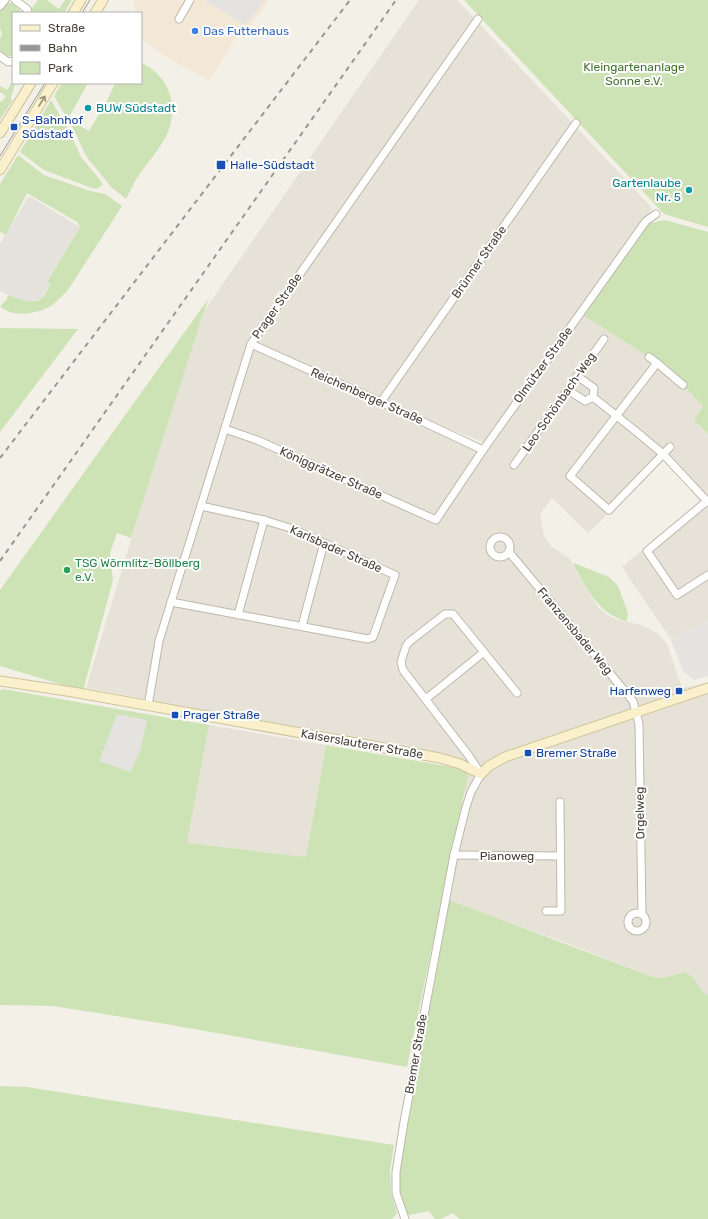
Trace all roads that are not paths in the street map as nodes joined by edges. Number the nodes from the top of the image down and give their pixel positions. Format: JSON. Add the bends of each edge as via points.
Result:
{"nodes":[{"id":1,"x":5,"y":0,"type":"edge"},
{"id":2,"x":15,"y":0,"type":"edge"},
{"id":3,"x":81,"y":0,"type":"edge"},
{"id":4,"x":103,"y":0,"type":"edge"},
{"id":5,"x":190,"y":0,"type":"edge"},
{"id":6,"x":0,"y":6,"type":"edge"},
{"id":7,"x":28,"y":12,"type":"edge"},
{"id":8,"x":74,"y":12,"type":"edge"},
{"id":9,"x":96,"y":12,"type":"edge"},
{"id":10,"x":179,"y":19,"type":"dead end"},
{"id":11,"x":478,"y":19,"type":"dead end"},
{"id":12,"x":0,"y":56,"type":"edge"},
{"id":13,"x":12,"y":61,"type":"edge"},
{"id":14,"x":30,"y":84,"type":"edge"},
{"id":15,"x":52,"y":84,"type":"edge"},
{"id":16,"x":576,"y":123,"type":"dead end"},
{"id":17,"x":0,"y":133,"type":"edge"},
{"id":18,"x":0,"y":170,"type":"edge"},
{"id":19,"x":656,"y":214,"type":"dead end"},
{"id":20,"x":604,"y":339,"type":"dead end"},
{"id":21,"x":251,"y":344,"type":"junction"},
{"id":22,"x":649,"y":357,"type":"dead end"},
{"id":23,"x":657,"y":363,"type":"junction"},
{"id":24,"x":578,"y":376,"type":"junction"},
{"id":25,"x":683,"y":385,"type":"dead end"},
{"id":26,"x":568,"y":390,"type":"junction"},
{"id":27,"x":592,"y":397,"type":"junction"},
{"id":28,"x":382,"y":402,"type":"junction"},
{"id":29,"x":616,"y":415,"type":"junction"},
{"id":30,"x":225,"y":429,"type":"junction"},
{"id":31,"x":670,"y":447,"type":"dead end"},
{"id":32,"x":483,"y":450,"type":"junction"},
{"id":33,"x":663,"y":454,"type":"junction"},
{"id":34,"x":514,"y":465,"type":"dead end"},
{"id":35,"x":707,"y":501,"type":"edge"},
{"id":36,"x":201,"y":506,"type":"junction"},
{"id":37,"x":264,"y":520,"type":"junction"},
{"id":38,"x":436,"y":520,"type":"joint"},
{"id":39,"x":324,"y":543,"type":"junction"},
{"id":40,"x":509,"y":552,"type":"dead end"},
{"id":41,"x":708,"y":575,"type":"edge"},
{"id":42,"x":171,"y":602,"type":"junction"},
{"id":43,"x":238,"y":615,"type":"junction"},
{"id":44,"x":302,"y":626,"type":"junction"},
{"id":45,"x":484,"y":652,"type":"junction"},
{"id":46,"x":0,"y":681,"type":"edge"},
{"id":47,"x":708,"y":688,"type":"edge"},
{"id":48,"x":517,"y":694,"type":"dead end"},
{"id":49,"x":426,"y":699,"type":"junction"},
{"id":50,"x":148,"y":706,"type":"junction"},
{"id":51,"x":636,"y":712,"type":"junction"},
{"id":52,"x":481,"y":774,"type":"junction"},
{"id":53,"x":560,"y":802,"type":"dead end"},
{"id":54,"x":454,"y":856,"type":"junction"},
{"id":55,"x":560,"y":856,"type":"junction"},
{"id":56,"x":546,"y":911,"type":"dead end"},
{"id":57,"x":642,"y":914,"type":"dead end"},
{"id":58,"x":403,"y":1218,"type":"edge"}],
"edges":[{"from":1,"to":6,"type":"street"},
{"from":2,"to":7,"type":"street"},
{"from":3,"to":8,"type":"street"},
{"from":4,"to":9,"type":"street"},
{"from":5,"to":10,"type":"street"},
{"from":11,"to":21,"type":"street","name":"Prager Straße"},
{"from":12,"to":13,"type":"street","via":[[8,62]]},
{"from":14,"to":17,"type":"street"},
{"from":18,"to":15,"type":"street","one_way":true},
{"from":16,"to":28,"type":"street","name":"Brünner Straße"},
{"from":19,"to":32,"type":"street","name":"Olmützer Straße","via":[[646,221]]},
{"from":20,"to":24,"type":"street","name":"Leo-Schönbach-Weg"},
{"from":21,"to":28,"type":"street","name":"Reichenberger Straße"},
{"from":21,"to":30,"type":"street","name":"Prager Straße"},
{"from":22,"to":23,"type":"street"},
{"from":23,"to":25,"type":"street"},
{"from":23,"to":29,"type":"street"},
{"from":24,"to":26,"type":"street","name":"Leo-Schönbach-Weg"},
{"from":24,"to":27,"type":"street","via":[[594,388]]},
{"from":26,"to":27,"type":"street","via":[[584,401]]},
{"from":26,"to":34,"type":"street","name":"Leo-Schönbach-Weg"},
{"from":27,"to":29,"type":"street"},
{"from":28,"to":32,"type":"street","name":"Reichenberger Straße"},
{"from":29,"to":33,"type":"street"},
{"from":29,"to":33,"type":"street","via":[[570,476],[609,510]]},
{"from":30,"to":36,"type":"street","name":"Prager Straße"},
{"from":30,"to":38,"type":"street","name":"Königgrätzer Straße","via":[[257,440]]},
{"from":31,"to":33,"type":"street"},
{"from":32,"to":38,"type":"street","name":"Olmützer Straße"},
{"from":33,"to":35,"type":"street"},
{"from":35,"to":41,"type":"street","via":[[647,551],[677,595]]},
{"from":36,"to":37,"type":"street","name":"Karlsbader Straße"},
{"from":36,"to":42,"type":"street","name":"Prager Straße"},
{"from":37,"to":39,"type":"street","name":"Karlsbader Straße"},
{"from":37,"to":43,"type":"street"},
{"from":39,"to":44,"type":"street"},
{"from":39,"to":44,"type":"street","name":"Karlsbader Straße","via":[[395,575],[373,637],[368,639]]},
{"from":40,"to":51,"type":"street","name":"Franzensbader Weg","via":[[632,701]]},
{"from":42,"to":43,"type":"street","name":"Karlsbader Straße"},
{"from":42,"to":50,"type":"street","name":"Prager Straße","via":[[159,641]]},
{"from":43,"to":44,"type":"street","name":"Karlsbader Straße"},
{"from":45,"to":48,"type":"street"},
{"from":45,"to":49,"type":"street"},
{"from":45,"to":49,"type":"street","via":[[453,614],[449,613],[409,642],[400,662],[403,670]]},
{"from":46,"to":50,"type":"street","name":"Kaiserslauterer Straße"},
{"from":47,"to":51,"type":"street"},
{"from":49,"to":52,"type":"street"},
{"from":50,"to":52,"type":"street","name":"Kaiserslauterer Straße","via":[[440,758]]},
{"from":51,"to":52,"type":"street","via":[[505,757]]},
{"from":51,"to":57,"type":"street","name":"Orgelweg","via":[[639,724]]},
{"from":52,"to":54,"type":"street","name":"Bremer Straße","via":[[471,792],[461,822]]},
{"from":53,"to":55,"type":"street"},
{"from":54,"to":55,"type":"street","name":"Pianoweg"},
{"from":54,"to":58,"type":"street","name":"Bremer Straße","via":[[396,1172],[396,1193]]},
{"from":55,"to":56,"type":"street","via":[[561,911]]}]}
